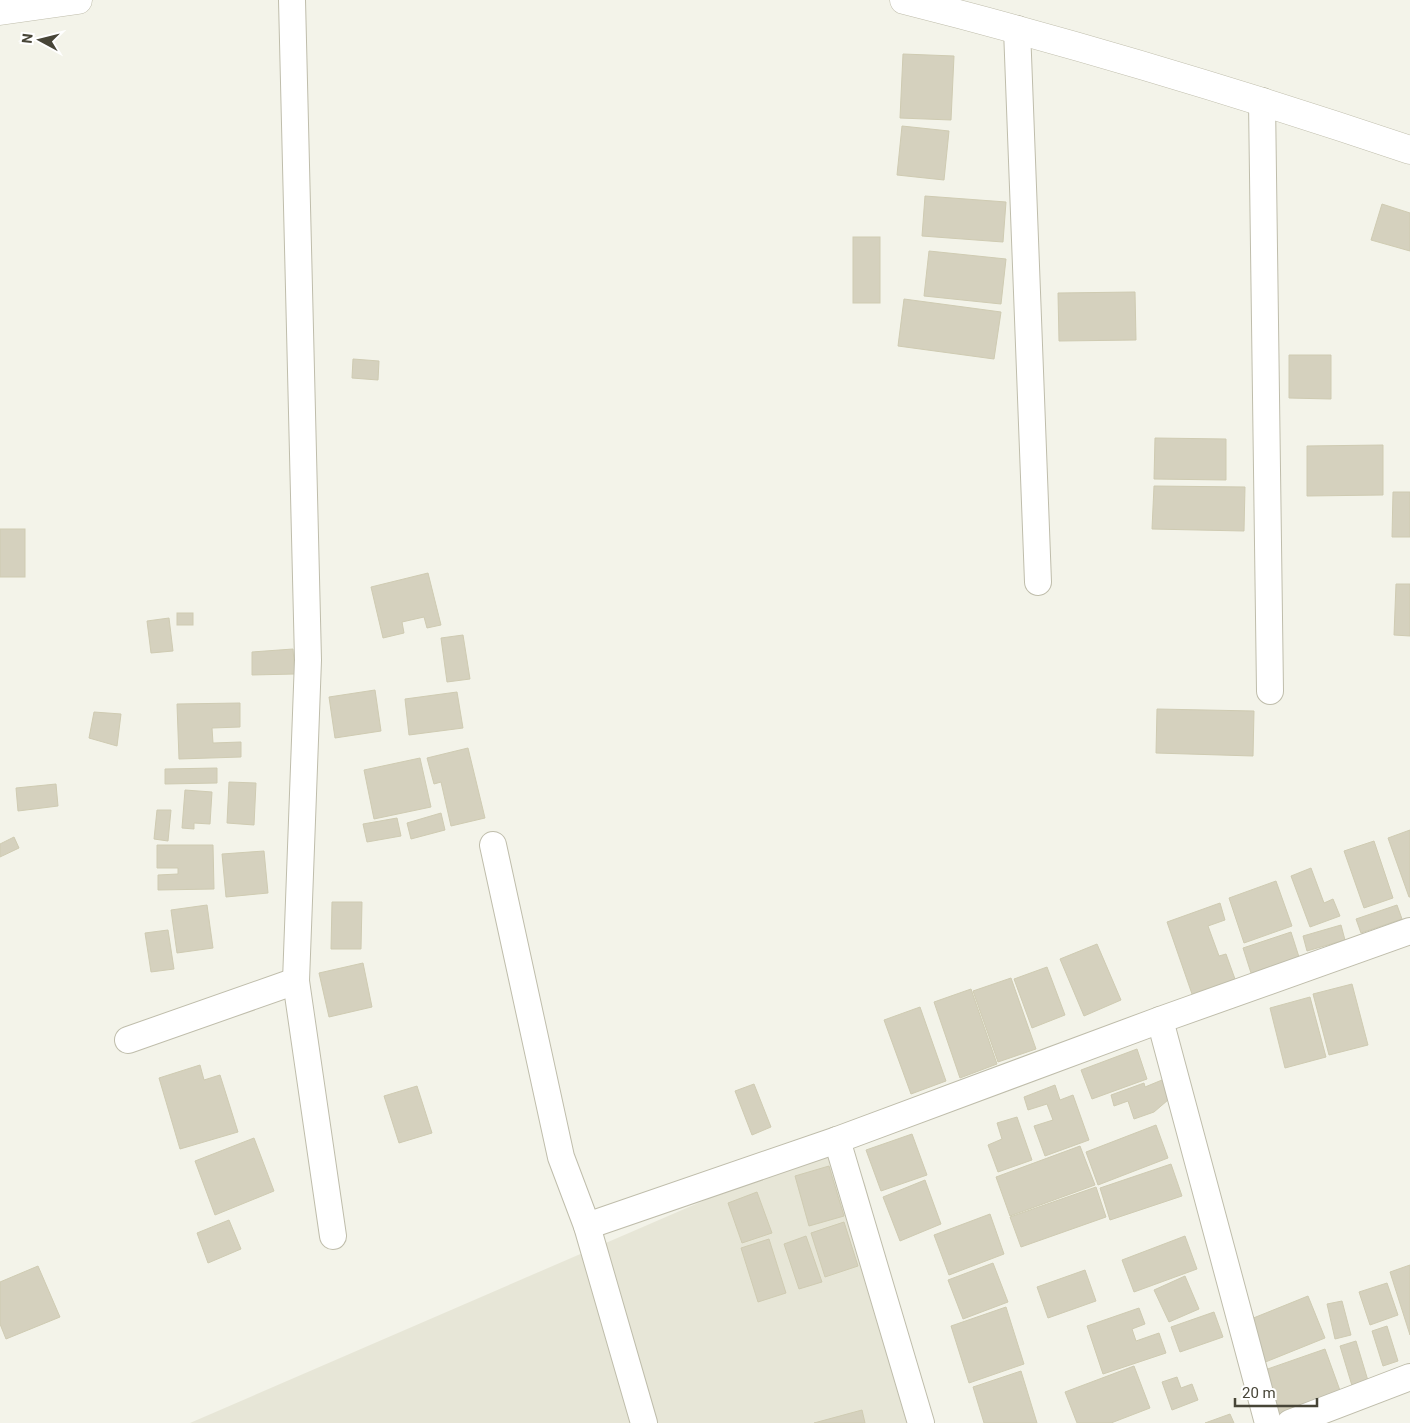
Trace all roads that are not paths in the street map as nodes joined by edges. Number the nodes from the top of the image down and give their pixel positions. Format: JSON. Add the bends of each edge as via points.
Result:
{"nodes":[{"id":1,"x":78,"y":0,"type":"edge"},
{"id":2,"x":292,"y":0,"type":"edge"},
{"id":3,"x":904,"y":0,"type":"edge"},
{"id":4,"x":0,"y":11,"type":"edge"},
{"id":5,"x":1017,"y":29,"type":"junction"},
{"id":6,"x":1262,"y":101,"type":"junction"},
{"id":7,"x":1410,"y":150,"type":"edge"},
{"id":8,"x":1038,"y":582,"type":"dead end"},
{"id":9,"x":1270,"y":691,"type":"dead end"},
{"id":10,"x":493,"y":845,"type":"dead end"},
{"id":11,"x":1410,"y":931,"type":"edge"},
{"id":12,"x":296,"y":982,"type":"junction"},
{"id":13,"x":1160,"y":1020,"type":"junction"},
{"id":14,"x":128,"y":1040,"type":"dead end"},
{"id":15,"x":838,"y":1140,"type":"junction"},
{"id":16,"x":587,"y":1226,"type":"junction"},
{"id":17,"x":333,"y":1236,"type":"dead end"},
{"id":18,"x":1410,"y":1377,"type":"edge"},
{"id":19,"x":644,"y":1423,"type":"edge"},
{"id":20,"x":921,"y":1423,"type":"edge"},
{"id":21,"x":1268,"y":1423,"type":"edge"},
{"id":22,"x":1290,"y":1423,"type":"edge"}],
"edges":[{"from":1,"to":4,"type":"street"},
{"from":2,"to":12,"type":"street","via":[[308,660]]},
{"from":3,"to":5,"type":"street"},
{"from":5,"to":6,"type":"street"},
{"from":5,"to":8,"type":"street"},
{"from":6,"to":7,"type":"street"},
{"from":6,"to":9,"type":"street"},
{"from":10,"to":16,"type":"street","via":[[561,1157]]},
{"from":11,"to":13,"type":"street"},
{"from":12,"to":14,"type":"street"},
{"from":12,"to":17,"type":"street"},
{"from":13,"to":15,"type":"street"},
{"from":13,"to":21,"type":"street"},
{"from":15,"to":16,"type":"street"},
{"from":15,"to":20,"type":"street"},
{"from":16,"to":19,"type":"street"},
{"from":18,"to":22,"type":"street"}]}
